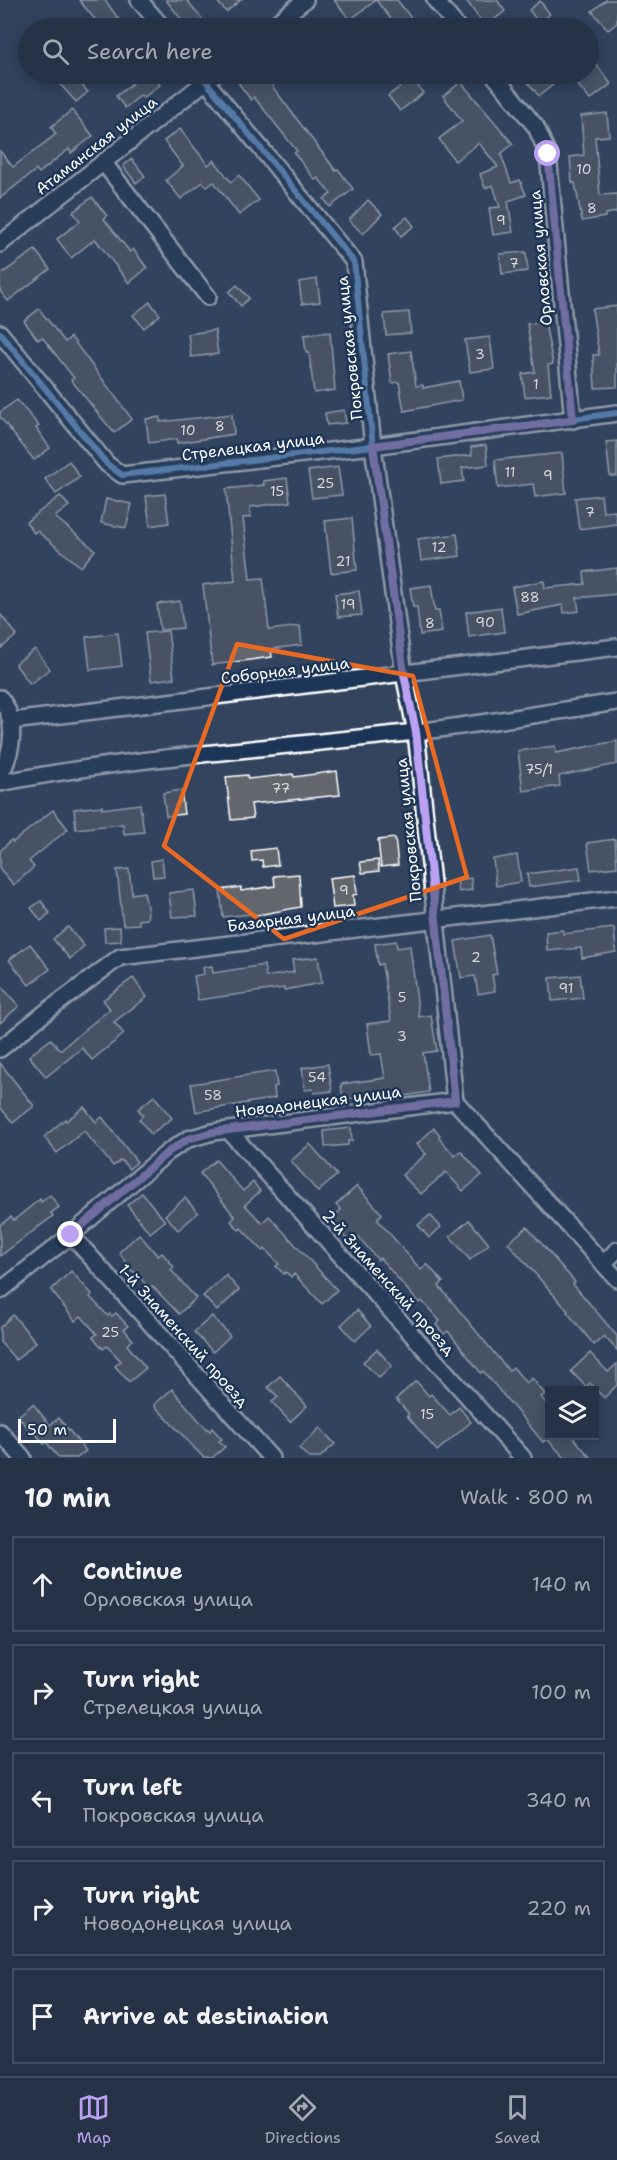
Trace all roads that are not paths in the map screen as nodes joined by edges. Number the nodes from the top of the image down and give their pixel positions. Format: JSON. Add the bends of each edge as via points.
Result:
{"nodes":[{"id":1,"x":139,"y":0,"type":"edge"},
{"id":2,"x":305,"y":0,"type":"edge"},
{"id":3,"x":435,"y":0,"type":"edge"},
{"id":4,"x":154,"y":18,"type":"edge"},
{"id":5,"x":282,"y":18,"type":"edge"},
{"id":6,"x":450,"y":18,"type":"edge"},
{"id":7,"x":197,"y":84,"type":"edge"},
{"id":8,"x":213,"y":84,"type":"edge"},
{"id":9,"x":502,"y":84,"type":"edge"},
{"id":10,"x":103,"y":162,"type":"junction"},
{"id":11,"x":0,"y":244,"type":"edge"},
{"id":12,"x":208,"y":297,"type":"dead end"},
{"id":13,"x":0,"y":333,"type":"edge"},
{"id":14,"x":617,"y":413,"type":"edge"},
{"id":15,"x":573,"y":420,"type":"junction"},
{"id":16,"x":373,"y":446,"type":"junction"},
{"id":17,"x":617,"y":647,"type":"edge"},
{"id":18,"x":404,"y":674,"type":"junction"},
{"id":19,"x":0,"y":698,"type":"edge"},
{"id":20,"x":617,"y":702,"type":"edge"},
{"id":21,"x":12,"y":721,"type":"junction"},
{"id":22,"x":416,"y":732,"type":"junction"},
{"id":23,"x":0,"y":775,"type":"edge"},
{"id":24,"x":0,"y":783,"type":"edge"},
{"id":25,"x":617,"y":898,"type":"edge"},
{"id":26,"x":435,"y":919,"type":"junction"},
{"id":27,"x":0,"y":1049,"type":"edge"},
{"id":28,"x":455,"y":1101,"type":"junction"},
{"id":29,"x":229,"y":1131,"type":"junction"},
{"id":30,"x":71,"y":1235,"type":"junction"},
{"id":31,"x":617,"y":1250,"type":"edge"},
{"id":32,"x":603,"y":1264,"type":"junction"},
{"id":33,"x":617,"y":1280,"type":"edge"},
{"id":34,"x":0,"y":1291,"type":"edge"},
{"id":35,"x":0,"y":1432,"type":"edge"},
{"id":36,"x":23,"y":1458,"type":"edge"},
{"id":37,"x":270,"y":1458,"type":"edge"},
{"id":38,"x":523,"y":1458,"type":"edge"}],
"edges":[{"from":1,"to":4,"type":"street"},
{"from":2,"to":5,"type":"street"},
{"from":3,"to":6,"type":"street"},
{"from":7,"to":10,"type":"street","name":"Атаманская улица"},
{"from":8,"to":16,"type":"street","name":"Покровская улица","via":[[354,262]]},
{"from":9,"to":15,"type":"street","name":"Орловская улица","via":[[536,127],[548,154]]},
{"from":10,"to":11,"type":"street","name":"Атаманская улица"},
{"from":10,"to":12,"type":"street"},
{"from":13,"to":16,"type":"street","name":"Стрелецкая улица","via":[[107,464],[122,475]]},
{"from":14,"to":15,"type":"street","name":"Стрелецкая улица"},
{"from":15,"to":16,"type":"street","name":"Стрелецкая улица"},
{"from":16,"to":18,"type":"street","name":"Покровская улица"},
{"from":17,"to":18,"type":"street","name":"Соборная улица"},
{"from":18,"to":21,"type":"street","name":"Соборная улица"},
{"from":18,"to":22,"type":"street","name":"Покровская улица"},
{"from":19,"to":21,"type":"street"},
{"from":20,"to":22,"type":"street"},
{"from":21,"to":23,"type":"street","via":[[9,759]]},
{"from":22,"to":24,"type":"street","via":[[226,751]]},
{"from":22,"to":26,"type":"street","name":"Покровская улица"},
{"from":25,"to":26,"type":"street","name":"Базарная улица"},
{"from":26,"to":27,"type":"street","name":"Базарная улица","via":[[120,957]]},
{"from":26,"to":28,"type":"street","name":"Покровская улица"},
{"from":28,"to":29,"type":"street","name":"Новодонецкая улица"},
{"from":28,"to":32,"type":"street"},
{"from":29,"to":30,"type":"street","name":"Новодонецкая улица","via":[[188,1139],[168,1152]]},
{"from":29,"to":38,"type":"street","name":"2-й Знаменский проезд"},
{"from":30,"to":34,"type":"street","name":"Новодонецкая улица"},
{"from":30,"to":37,"type":"street","name":"1-й Знаменский проезд"},
{"from":31,"to":32,"type":"street"},
{"from":32,"to":33,"type":"street"},
{"from":35,"to":36,"type":"street"}]}
